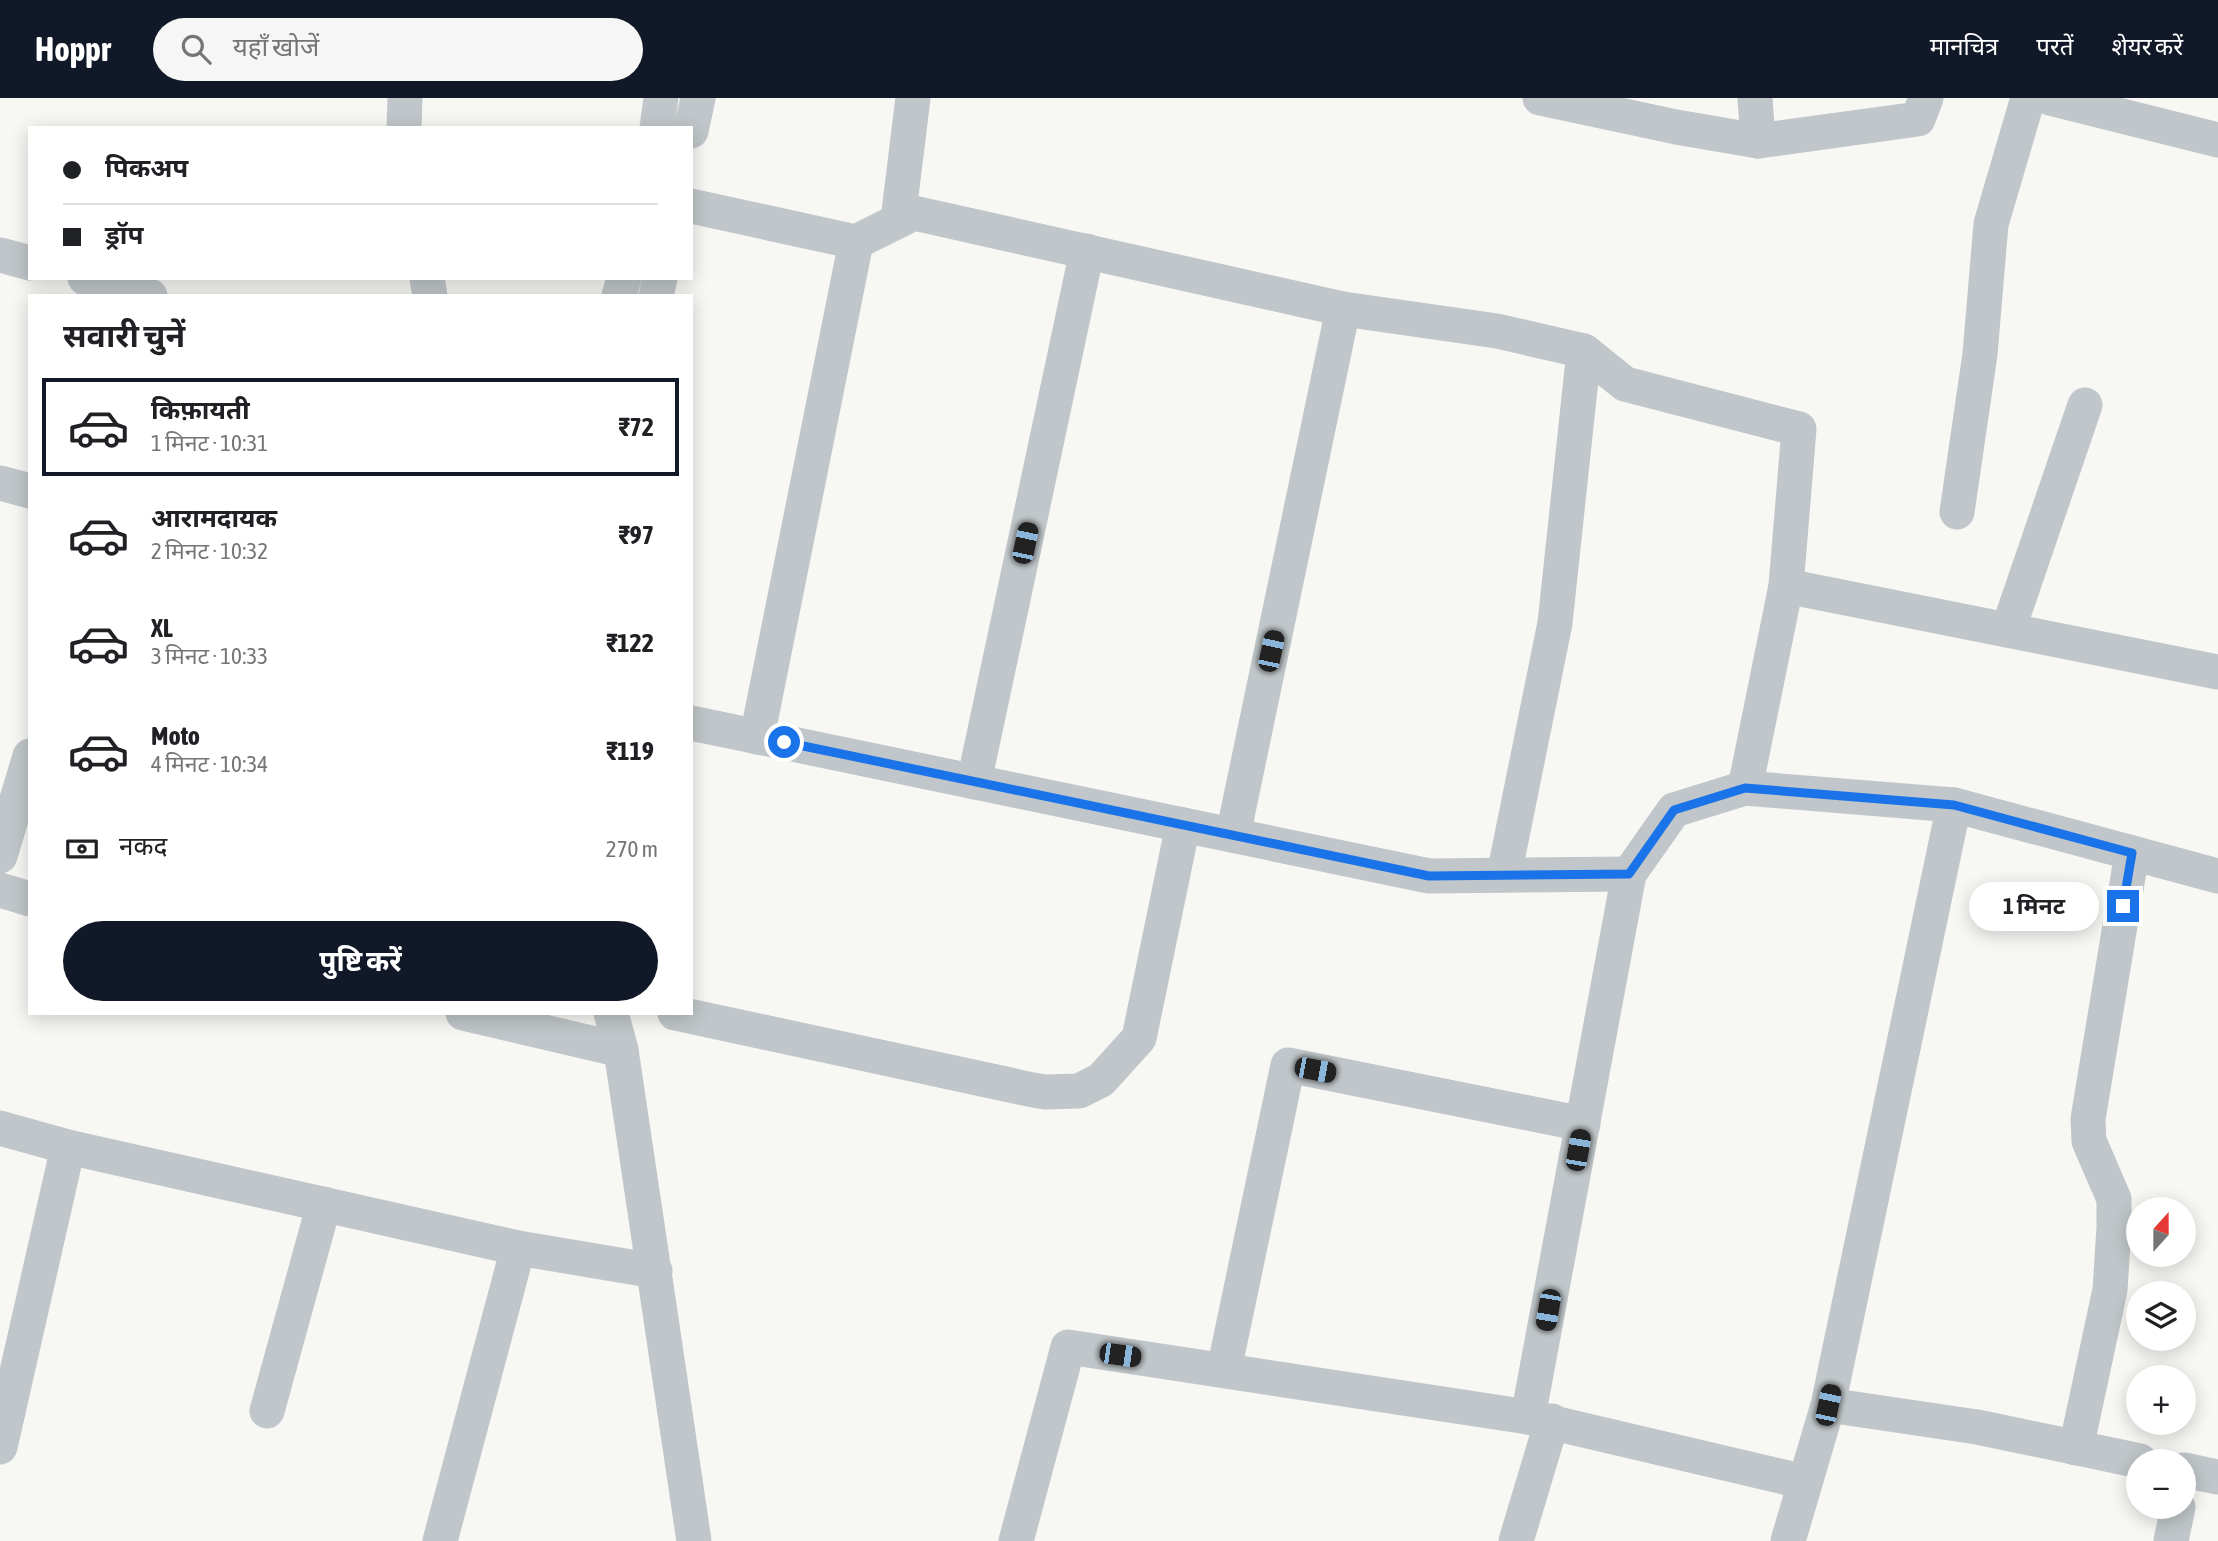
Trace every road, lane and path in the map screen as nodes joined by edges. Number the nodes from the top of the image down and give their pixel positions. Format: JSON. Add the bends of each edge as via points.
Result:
{"nodes":[{"id":1,"x":405,"y":98,"type":"edge"},
{"id":2,"x":662,"y":98,"type":"edge"},
{"id":3,"x":698,"y":98,"type":"edge"},
{"id":4,"x":913,"y":98,"type":"edge"},
{"id":5,"x":1540,"y":98,"type":"edge"},
{"id":6,"x":1755,"y":98,"type":"edge"},
{"id":7,"x":1926,"y":98,"type":"edge"},
{"id":8,"x":2028,"y":98,"type":"edge"},
{"id":9,"x":2050,"y":98,"type":"edge"},
{"id":10,"x":404,"y":126,"type":"edge"},
{"id":11,"x":657,"y":126,"type":"edge"},
{"id":12,"x":692,"y":126,"type":"edge"},
{"id":13,"x":2218,"y":140,"type":"edge"},
{"id":14,"x":1758,"y":141,"type":"junction"},
{"id":15,"x":693,"y":206,"type":"edge"},
{"id":16,"x":898,"y":220,"type":"junction"},
{"id":17,"x":856,"y":242,"type":"junction"},
{"id":18,"x":1087,"y":251,"type":"junction"},
{"id":19,"x":0,"y":255,"type":"edge"},
{"id":20,"x":28,"y":262,"type":"edge"},
{"id":21,"x":92,"y":280,"type":"edge"},
{"id":22,"x":143,"y":294,"type":"edge"},
{"id":23,"x":1343,"y":309,"type":"junction"},
{"id":24,"x":1584,"y":351,"type":"junction"},
{"id":25,"x":2085,"y":405,"type":"dead end"},
{"id":26,"x":0,"y":483,"type":"edge"},
{"id":27,"x":28,"y":490,"type":"edge"},
{"id":28,"x":1956,"y":512,"type":"dead end"},
{"id":29,"x":1786,"y":586,"type":"junction"},
{"id":30,"x":2008,"y":630,"type":"junction"},
{"id":31,"x":2218,"y":672,"type":"edge"},
{"id":32,"x":693,"y":723,"type":"edge"},
{"id":33,"x":757,"y":737,"type":"junction"},
{"id":34,"x":28,"y":763,"type":"edge"},
{"id":35,"x":974,"y":782,"type":"junction"},
{"id":36,"x":1745,"y":788,"type":"junction"},
{"id":37,"x":1954,"y":805,"type":"junction"},
{"id":38,"x":1183,"y":825,"type":"junction"},
{"id":39,"x":1233,"y":835,"type":"junction"},
{"id":40,"x":2132,"y":853,"type":"junction"},
{"id":41,"x":0,"y":856,"type":"edge"},
{"id":42,"x":1629,"y":874,"type":"junction"},
{"id":43,"x":1504,"y":875,"type":"junction"},
{"id":44,"x":2218,"y":876,"type":"edge"},
{"id":45,"x":0,"y":890,"type":"edge"},
{"id":46,"x":28,"y":898,"type":"edge"},
{"id":47,"x":472,"y":1015,"type":"edge"},
{"id":48,"x":612,"y":1015,"type":"edge"},
{"id":49,"x":684,"y":1015,"type":"edge"},
{"id":50,"x":621,"y":1050,"type":"junction"},
{"id":51,"x":1583,"y":1124,"type":"junction"},
{"id":52,"x":0,"y":1128,"type":"edge"},
{"id":53,"x":68,"y":1147,"type":"junction"},
{"id":54,"x":324,"y":1204,"type":"junction"},
{"id":55,"x":518,"y":1248,"type":"junction"},
{"id":56,"x":655,"y":1271,"type":"junction"},
{"id":57,"x":1224,"y":1370,"type":"junction"},
{"id":58,"x":1828,"y":1405,"type":"junction"},
{"id":59,"x":267,"y":1411,"type":"dead end"},
{"id":60,"x":1540,"y":1419,"type":"junction"},
{"id":61,"x":0,"y":1447,"type":"edge"},
{"id":62,"x":2076,"y":1448,"type":"junction"},
{"id":63,"x":2126,"y":1458,"type":"edge"},
{"id":64,"x":1805,"y":1482,"type":"junction"},
{"id":65,"x":2176,"y":1519,"type":"edge"},
{"id":66,"x":440,"y":1541,"type":"edge"},
{"id":67,"x":694,"y":1541,"type":"edge"},
{"id":68,"x":1016,"y":1541,"type":"edge"},
{"id":69,"x":1516,"y":1541,"type":"edge"},
{"id":70,"x":1788,"y":1541,"type":"edge"},
{"id":71,"x":2171,"y":1541,"type":"edge"}],
"edges":[{"from":1,"to":10,"type":"street"},
{"from":2,"to":11,"type":"street"},
{"from":3,"to":12,"type":"street"},
{"from":4,"to":16,"type":"street"},
{"from":5,"to":14,"type":"street"},
{"from":6,"to":14,"type":"street"},
{"from":7,"to":14,"type":"street","via":[[1917,119]]},
{"from":8,"to":28,"type":"street","via":[[1991,223],[1980,354]]},
{"from":9,"to":13,"type":"street"},
{"from":15,"to":17,"type":"street"},
{"from":16,"to":17,"type":"street"},
{"from":16,"to":18,"type":"street","via":[[914,213]]},
{"from":17,"to":33,"type":"street"},
{"from":18,"to":23,"type":"street"},
{"from":18,"to":35,"type":"street"},
{"from":19,"to":20,"type":"street"},
{"from":21,"to":22,"type":"street"},
{"from":23,"to":24,"type":"street","via":[[1497,331]]},
{"from":23,"to":39,"type":"street"},
{"from":24,"to":29,"type":"street","via":[[1625,384],[1799,429]]},
{"from":24,"to":43,"type":"street","via":[[1555,623]]},
{"from":25,"to":30,"type":"street"},
{"from":26,"to":27,"type":"street"},
{"from":29,"to":30,"type":"street"},
{"from":29,"to":36,"type":"street"},
{"from":30,"to":31,"type":"street"},
{"from":32,"to":33,"type":"street"},
{"from":33,"to":35,"type":"street"},
{"from":34,"to":41,"type":"street"},
{"from":35,"to":38,"type":"street"},
{"from":36,"to":37,"type":"street"},
{"from":36,"to":42,"type":"street","via":[[1674,810]]},
{"from":37,"to":40,"type":"street"},
{"from":37,"to":58,"type":"street"},
{"from":38,"to":39,"type":"street"},
{"from":38,"to":49,"type":"street","via":[[1139,1038],[1101,1080],[1079,1091],[1045,1093]]},
{"from":39,"to":43,"type":"street","via":[[1429,876]]},
{"from":40,"to":44,"type":"street"},
{"from":40,"to":62,"type":"street","via":[[2088,1119],[2089,1140],[2114,1199],[2110,1290]]},
{"from":42,"to":43,"type":"street"},
{"from":42,"to":51,"type":"street"},
{"from":45,"to":46,"type":"street"},
{"from":47,"to":50,"type":"street"},
{"from":48,"to":50,"type":"street"},
{"from":50,"to":56,"type":"street"},
{"from":51,"to":57,"type":"street","via":[[1289,1065]]},
{"from":51,"to":60,"type":"street"},
{"from":52,"to":53,"type":"street"},
{"from":53,"to":54,"type":"street"},
{"from":53,"to":61,"type":"street"},
{"from":54,"to":55,"type":"street"},
{"from":54,"to":59,"type":"street"},
{"from":55,"to":56,"type":"street"},
{"from":55,"to":66,"type":"street"},
{"from":56,"to":67,"type":"street"},
{"from":57,"to":60,"type":"street"},
{"from":57,"to":68,"type":"street","via":[[1068,1347]]},
{"from":58,"to":62,"type":"street","via":[[1977,1427]]},
{"from":58,"to":64,"type":"street"},
{"from":60,"to":64,"type":"street"},
{"from":60,"to":69,"type":"street"},
{"from":62,"to":63,"type":"street"},
{"from":64,"to":70,"type":"street"},
{"from":65,"to":71,"type":"street"}]}
